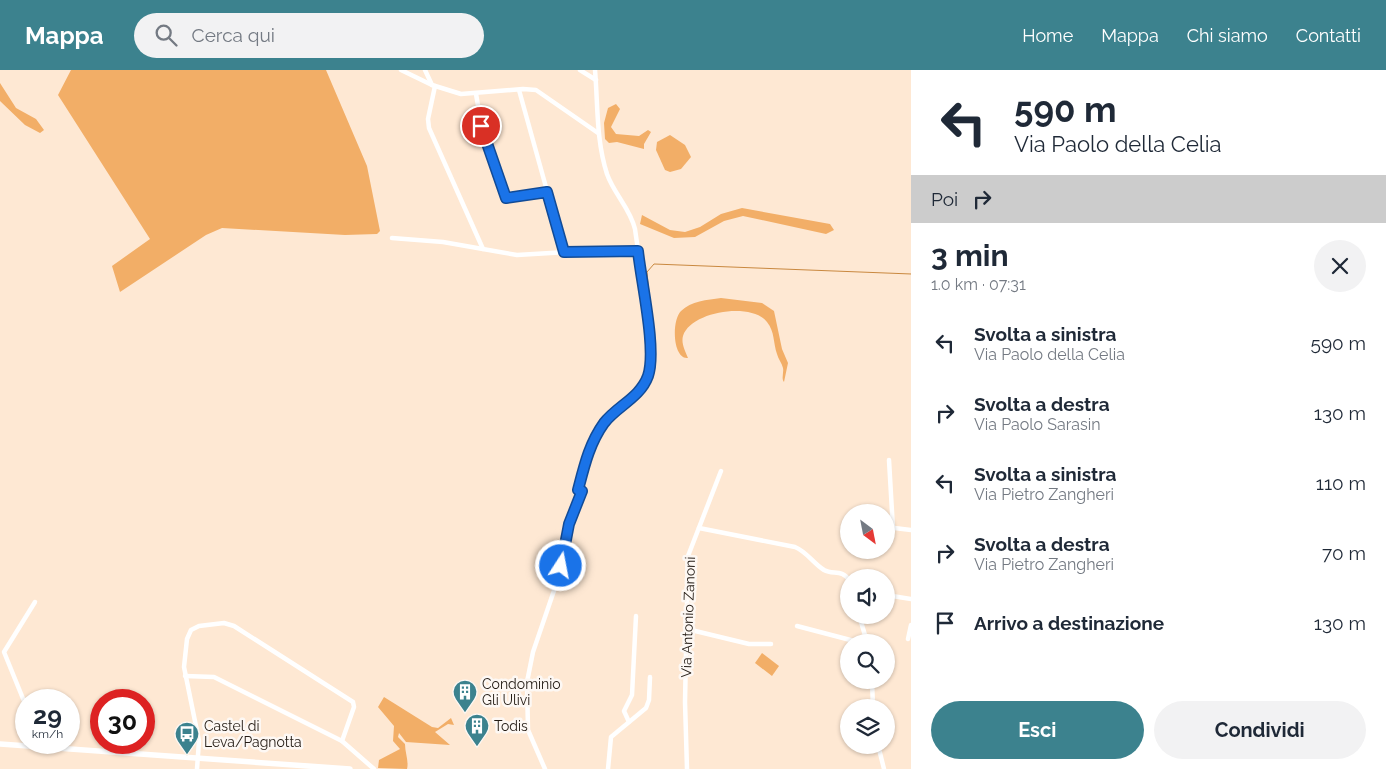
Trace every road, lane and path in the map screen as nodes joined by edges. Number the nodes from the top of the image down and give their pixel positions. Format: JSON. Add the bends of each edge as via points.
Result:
{"nodes":[{"id":1,"x":401,"y":70,"type":"edge"},
{"id":2,"x":426,"y":70,"type":"edge"},
{"id":3,"x":580,"y":70,"type":"edge"},
{"id":4,"x":595,"y":70,"type":"edge"},
{"id":5,"x":596,"y":80,"type":"junction"},
{"id":6,"x":433,"y":85,"type":"junction"},
{"id":7,"x":519,"y":90,"type":"junction"},
{"id":8,"x":476,"y":94,"type":"junction"},
{"id":9,"x":598,"y":133,"type":"junction"},
{"id":10,"x":547,"y":192,"type":"junction"},
{"id":11,"x":392,"y":238,"type":"dead end"},
{"id":12,"x":483,"y":249,"type":"junction"},
{"id":13,"x":638,"y":251,"type":"junction"},
{"id":14,"x":564,"y":252,"type":"junction"},
{"id":15,"x":889,"y":460,"type":"dead end"},
{"id":16,"x":721,"y":471,"type":"dead end"},
{"id":17,"x":892,"y":504,"type":"edge"},
{"id":18,"x":699,"y":528,"type":"junction"},
{"id":19,"x":895,"y":529,"type":"edge"},
{"id":20,"x":911,"y":530,"type":"edge"},
{"id":21,"x":840,"y":573,"type":"edge"},
{"id":22,"x":895,"y":596,"type":"edge"},
{"id":23,"x":911,"y":599,"type":"edge"},
{"id":24,"x":35,"y":602,"type":"dead end"},
{"id":25,"x":636,"y":616,"type":"dead end"},
{"id":26,"x":911,"y":624,"type":"edge"},
{"id":27,"x":797,"y":626,"type":"dead end"},
{"id":28,"x":687,"y":629,"type":"junction"},
{"id":29,"x":840,"y":637,"type":"edge"},
{"id":30,"x":908,"y":639,"type":"dead end"},
{"id":31,"x":770,"y":644,"type":"dead end"},
{"id":32,"x":185,"y":676,"type":"junction"},
{"id":33,"x":650,"y":677,"type":"dead end"},
{"id":34,"x":19,"y":689,"type":"edge"},
{"id":35,"x":629,"y":722,"type":"junction"},
{"id":36,"x":342,"y":741,"type":"junction"},
{"id":37,"x":0,"y":744,"type":"edge"},
{"id":38,"x":15,"y":744,"type":"edge"},
{"id":39,"x":80,"y":747,"type":"edge"},
{"id":40,"x":880,"y":754,"type":"edge"},
{"id":41,"x":199,"y":758,"type":"junction"},
{"id":42,"x":279,"y":766,"type":"edge"},
{"id":43,"x":311,"y":768,"type":"edge"},
{"id":44,"x":197,"y":769,"type":"edge"},
{"id":45,"x":350,"y":769,"type":"edge"},
{"id":46,"x":374,"y":769,"type":"edge"},
{"id":47,"x":545,"y":769,"type":"edge"},
{"id":48,"x":608,"y":769,"type":"edge"},
{"id":49,"x":687,"y":769,"type":"edge"},
{"id":50,"x":884,"y":769,"type":"edge"}],
"edges":[{"from":1,"to":6,"type":"street"},
{"from":2,"to":6,"type":"street"},
{"from":3,"to":5,"type":"street"},
{"from":4,"to":5,"type":"street"},
{"from":5,"to":9,"type":"street"},
{"from":6,"to":8,"type":"street","via":[[458,94]]},
{"from":6,"to":12,"type":"street","via":[[429,128]]},
{"from":7,"to":8,"type":"street"},
{"from":7,"to":9,"type":"street","via":[[543,94]]},
{"from":7,"to":10,"type":"street"},
{"from":8,"to":10,"type":"street","via":[[484,138],[506,198]]},
{"from":9,"to":13,"type":"street","via":[[608,177],[632,220]]},
{"from":10,"to":14,"type":"street"},
{"from":11,"to":12,"type":"street"},
{"from":12,"to":14,"type":"street","via":[[517,255]]},
{"from":13,"to":14,"type":"street"},
{"from":13,"to":47,"type":"street","via":[[648,335],[648,376],[639,392],[604,423],[590,446],[578,490],[582,491],[569,524],[559,576],[528,676],[527,726]]},
{"from":15,"to":17,"type":"street"},
{"from":16,"to":18,"type":"street","name":"Via Antonio Zanoni"},
{"from":18,"to":21,"type":"street","via":[[794,547],[824,570]]},
{"from":18,"to":28,"type":"street","name":"Via Antonio Zanoni","via":[[688,556]]},
{"from":19,"to":20,"type":"street"},
{"from":22,"to":23,"type":"street"},
{"from":24,"to":34,"type":"street","via":[[4,652]]},
{"from":25,"to":35,"type":"street","via":[[632,695],[624,711]]},
{"from":26,"to":30,"type":"street"},
{"from":27,"to":29,"type":"street"},
{"from":28,"to":31,"type":"street","via":[[753,644]]},
{"from":28,"to":49,"type":"street","name":"Via Antonio Zanoni"},
{"from":32,"to":36,"type":"street","via":[[214,677]]},
{"from":32,"to":36,"type":"street","via":[[184,654],[191,630],[199,626],[231,624],[353,702]]},
{"from":32,"to":41,"type":"street","via":[[199,741]]},
{"from":33,"to":35,"type":"street","via":[[648,704]]},
{"from":35,"to":48,"type":"street","via":[[611,736]]},
{"from":36,"to":46,"type":"street"},
{"from":37,"to":38,"type":"street"},
{"from":39,"to":41,"type":"street"},
{"from":40,"to":50,"type":"street"},
{"from":41,"to":42,"type":"street"},
{"from":41,"to":44,"type":"street"},
{"from":42,"to":43,"type":"street"},
{"from":43,"to":45,"type":"street"}]}
